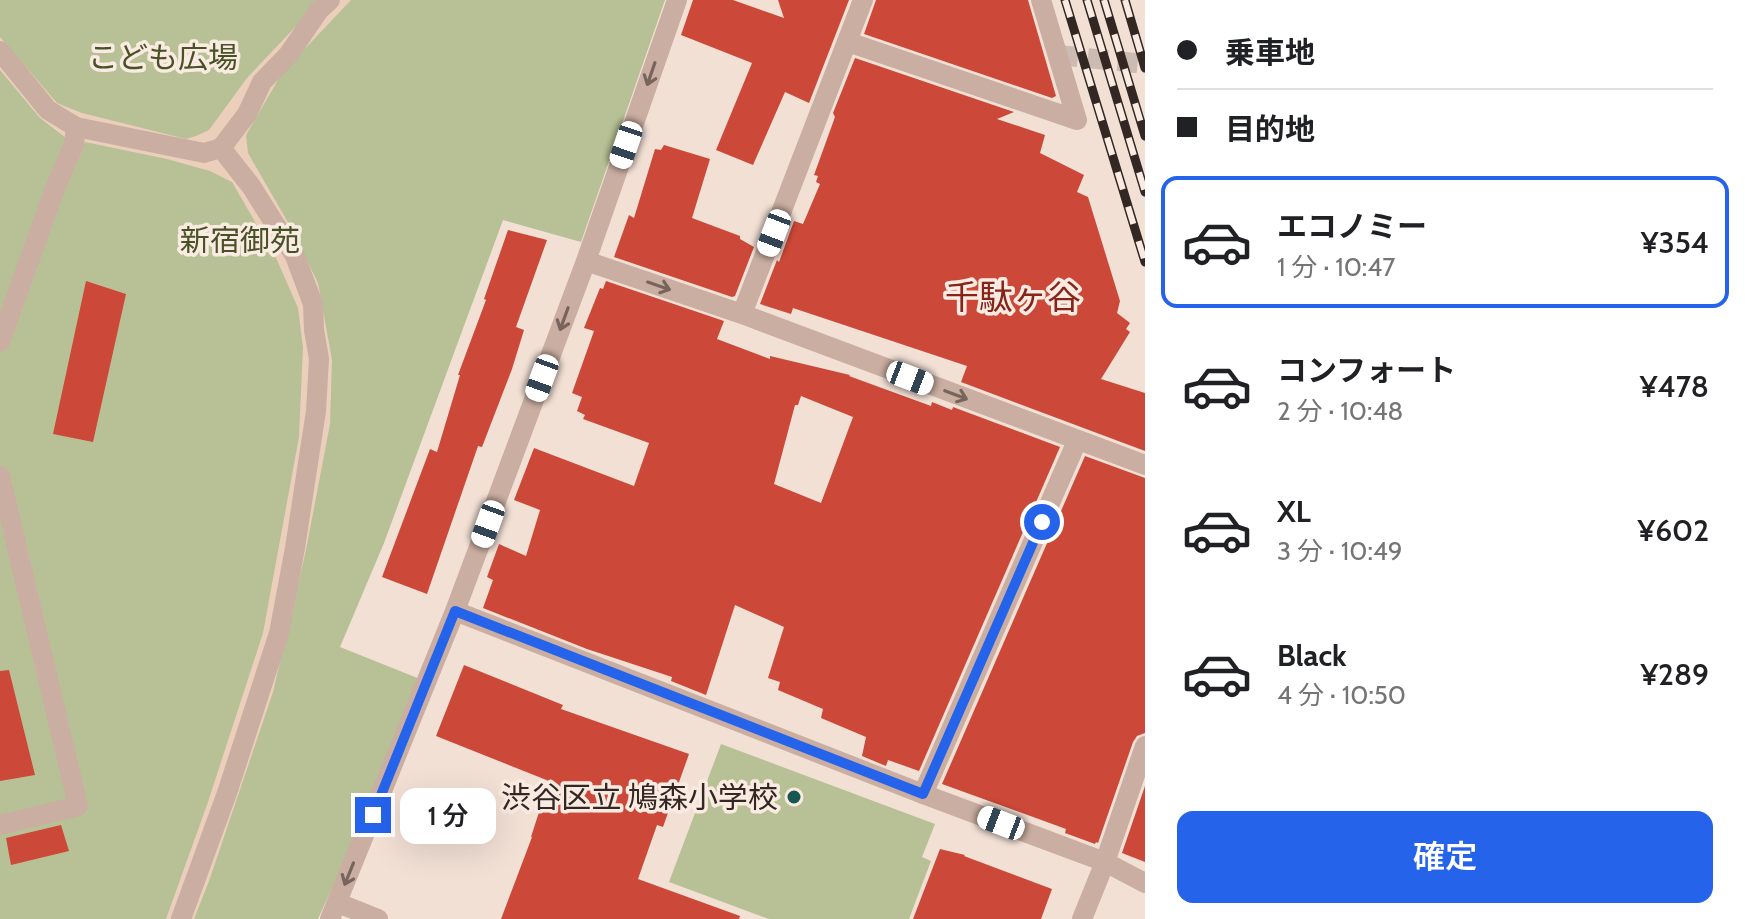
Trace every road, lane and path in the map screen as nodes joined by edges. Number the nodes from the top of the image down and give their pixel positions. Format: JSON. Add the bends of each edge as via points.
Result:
{"nodes":[{"id":1,"x":330,"y":0,"type":"edge"},
{"id":2,"x":677,"y":0,"type":"edge"},
{"id":3,"x":863,"y":0,"type":"edge"},
{"id":4,"x":1041,"y":0,"type":"edge"},
{"id":5,"x":848,"y":42,"type":"junction"},
{"id":6,"x":0,"y":51,"type":"edge"},
{"id":7,"x":76,"y":127,"type":"junction"},
{"id":8,"x":221,"y":148,"type":"junction"},
{"id":9,"x":586,"y":261,"type":"junction"},
{"id":10,"x":742,"y":314,"type":"junction"},
{"id":11,"x":0,"y":342,"type":"edge"},
{"id":12,"x":1077,"y":441,"type":"junction"},
{"id":13,"x":1145,"y":465,"type":"edge"},
{"id":14,"x":0,"y":476,"type":"edge"},
{"id":15,"x":455,"y":611,"type":"junction"},
{"id":16,"x":1145,"y":746,"type":"edge"},
{"id":17,"x":923,"y":794,"type":"junction"},
{"id":18,"x":0,"y":825,"type":"edge"},
{"id":19,"x":1105,"y":862,"type":"junction"},
{"id":20,"x":1145,"y":883,"type":"edge"},
{"id":21,"x":334,"y":911,"type":"edge"},
{"id":22,"x":181,"y":919,"type":"edge"},
{"id":23,"x":378,"y":919,"type":"edge"},
{"id":24,"x":1082,"y":919,"type":"edge"}],
"edges":[{"from":1,"to":8,"type":"street","via":[[262,82],[247,114]]},
{"from":2,"to":9,"type":"street","one_way":true},
{"from":3,"to":5,"type":"street"},
{"from":4,"to":5,"type":"street","via":[[1077,120]]},
{"from":5,"to":10,"type":"street"},
{"from":6,"to":7,"type":"street","via":[[48,110]]},
{"from":7,"to":8,"type":"street","via":[[204,153]]},
{"from":7,"to":11,"type":"street"},
{"from":8,"to":22,"type":"street","via":[[295,256],[313,304],[319,359],[314,426],[279,633]]},
{"from":9,"to":10,"type":"street","one_way":true},
{"from":9,"to":15,"type":"street","one_way":true},
{"from":10,"to":12,"type":"street","one_way":true},
{"from":12,"to":13,"type":"street"},
{"from":12,"to":17,"type":"street"},
{"from":14,"to":18,"type":"street","via":[[78,806]]},
{"from":15,"to":17,"type":"street"},
{"from":15,"to":21,"type":"street","one_way":true},
{"from":16,"to":19,"type":"street"},
{"from":17,"to":19,"type":"street"},
{"from":19,"to":20,"type":"street"},
{"from":19,"to":24,"type":"street"},
{"from":21,"to":23,"type":"street"}]}
